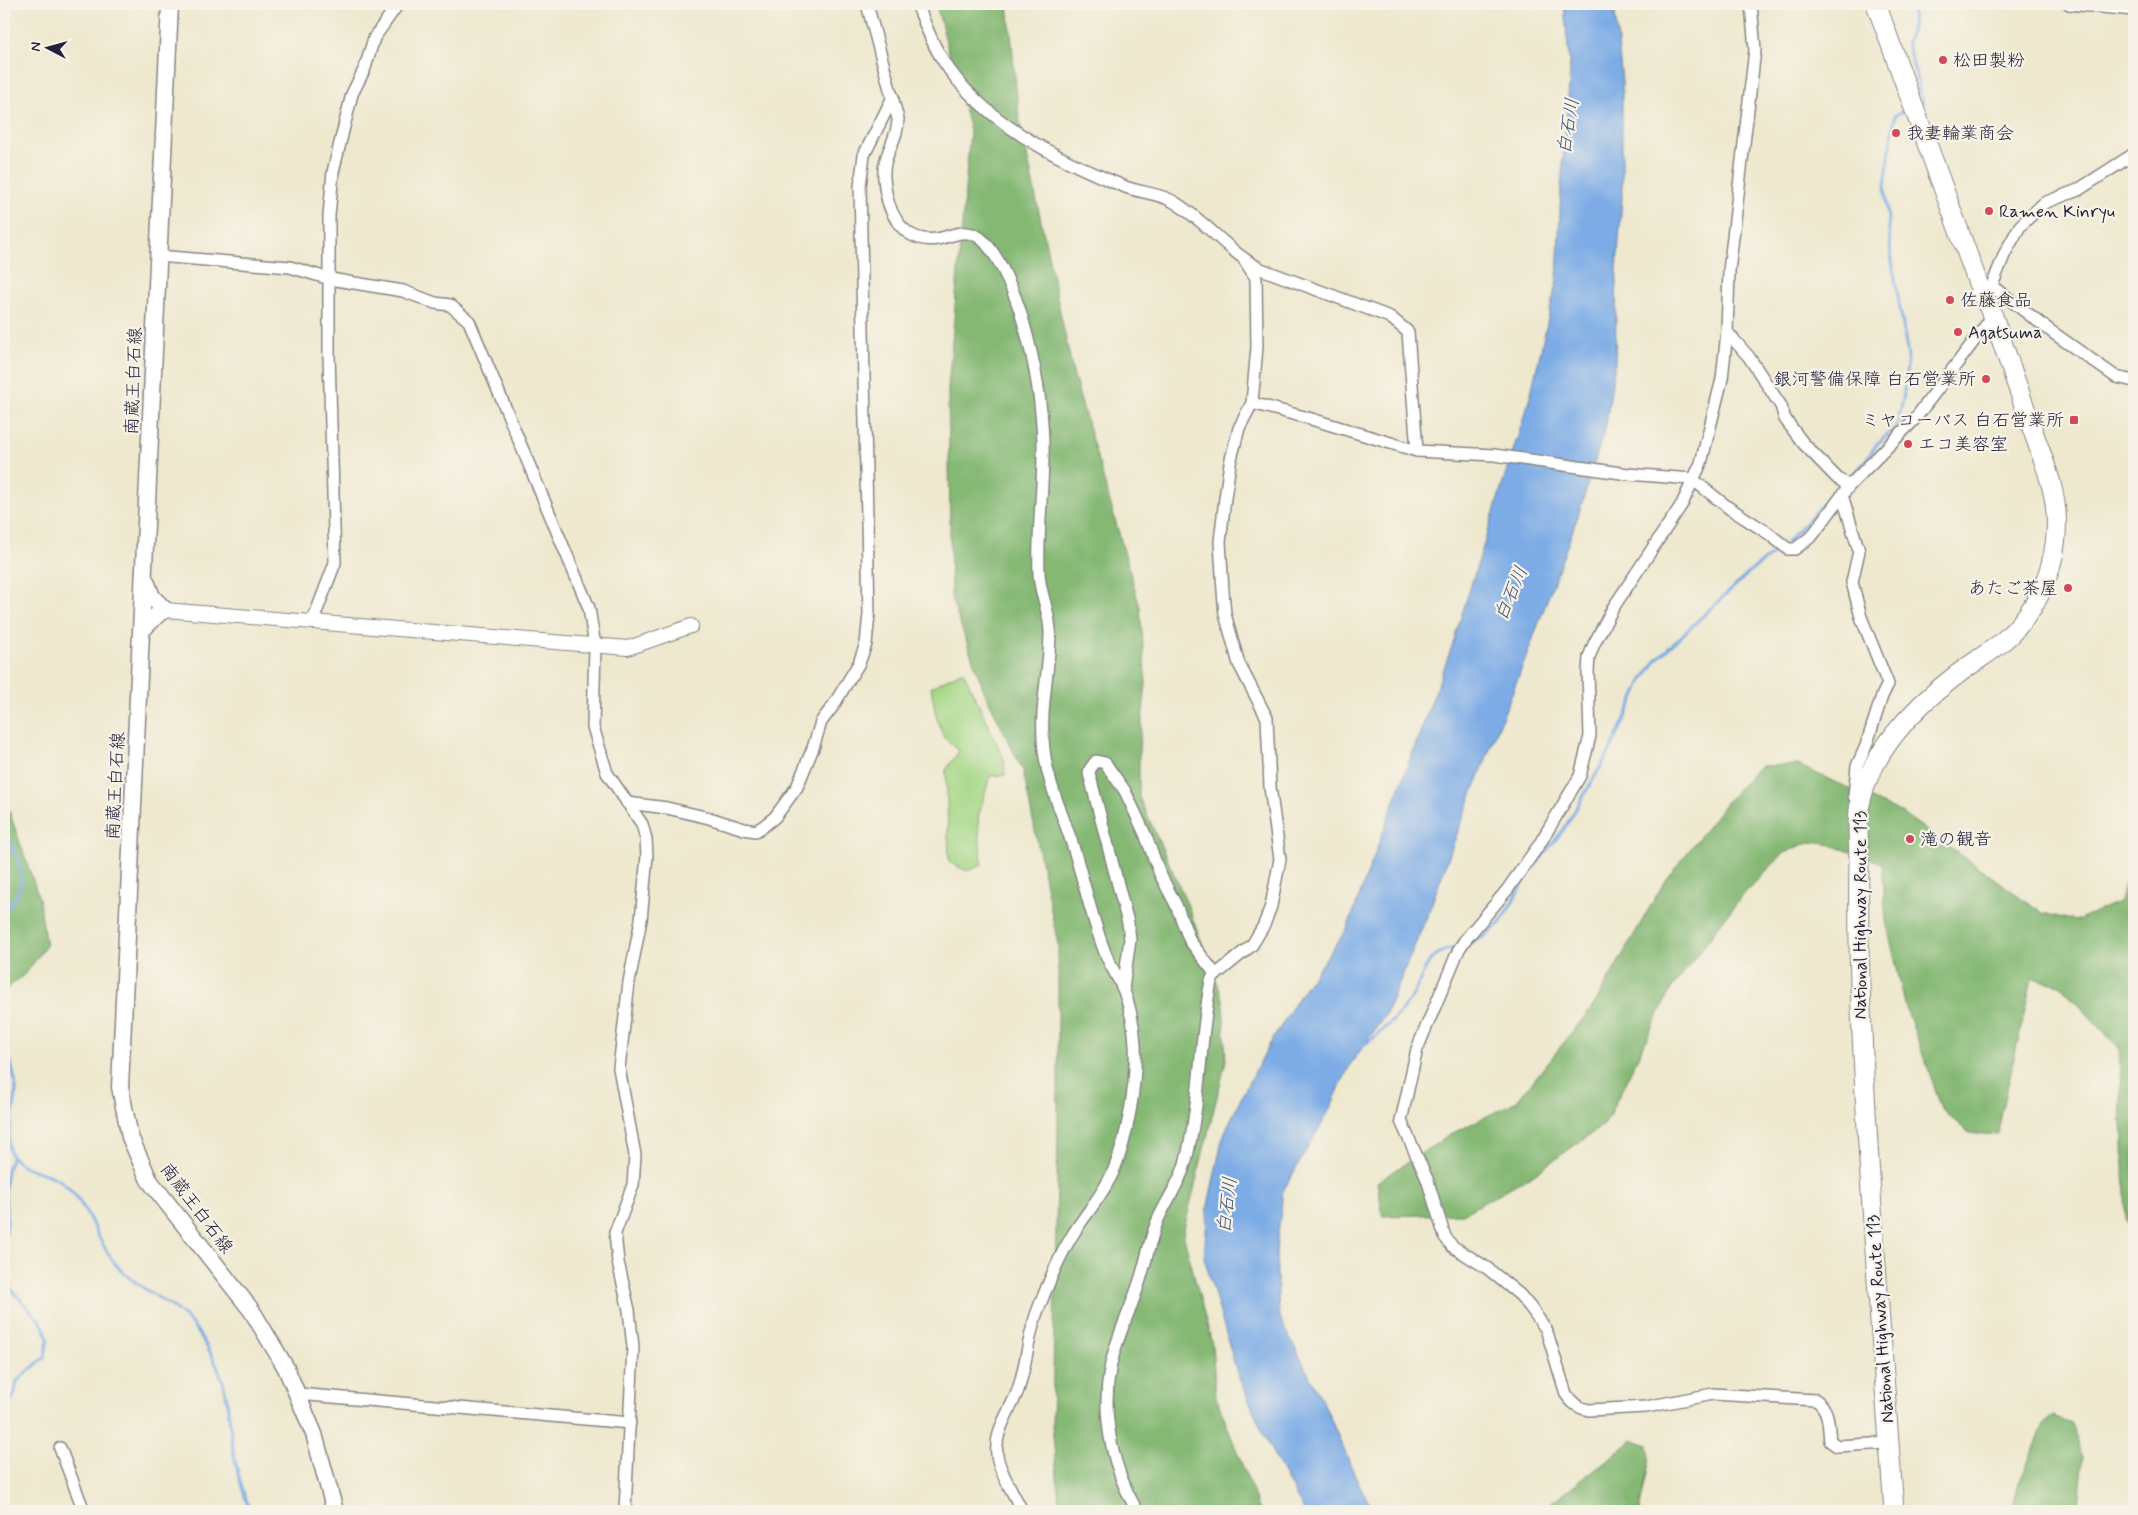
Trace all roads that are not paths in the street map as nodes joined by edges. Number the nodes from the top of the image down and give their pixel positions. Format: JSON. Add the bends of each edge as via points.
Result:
{"nodes":[{"id":1,"x":170,"y":4,"type":"edge"},
{"id":2,"x":398,"y":4,"type":"edge"},
{"id":3,"x":867,"y":4,"type":"edge"},
{"id":4,"x":918,"y":4,"type":"edge"},
{"id":5,"x":1751,"y":4,"type":"edge"},
{"id":6,"x":1876,"y":4,"type":"edge"},
{"id":7,"x":2069,"y":4,"type":"edge"},
{"id":8,"x":2134,"y":10,"type":"edge"},
{"id":9,"x":893,"y":97,"type":"junction"},
{"id":10,"x":2134,"y":154,"type":"edge"},
{"id":11,"x":158,"y":256,"type":"junction"},
{"id":12,"x":1245,"y":261,"type":"junction"},
{"id":13,"x":330,"y":279,"type":"junction"},
{"id":14,"x":1982,"y":294,"type":"junction"},
{"id":15,"x":1993,"y":316,"type":"junction"},
{"id":16,"x":1727,"y":332,"type":"junction"},
{"id":17,"x":2134,"y":381,"type":"edge"},
{"id":18,"x":1252,"y":403,"type":"junction"},
{"id":19,"x":1417,"y":451,"type":"junction"},
{"id":20,"x":1692,"y":479,"type":"junction"},
{"id":21,"x":1844,"y":486,"type":"junction"},
{"id":22,"x":144,"y":577,"type":"junction"},
{"id":23,"x":166,"y":610,"type":"junction"},
{"id":24,"x":312,"y":623,"type":"junction"},
{"id":25,"x":690,"y":626,"type":"dead end"},
{"id":26,"x":142,"y":630,"type":"junction"},
{"id":27,"x":595,"y":646,"type":"junction"},
{"id":28,"x":627,"y":803,"type":"junction"},
{"id":29,"x":1859,"y":806,"type":"junction"},
{"id":30,"x":1216,"y":975,"type":"junction"},
{"id":31,"x":1123,"y":989,"type":"junction"},
{"id":32,"x":298,"y":1394,"type":"junction"},
{"id":33,"x":630,"y":1423,"type":"junction"},
{"id":34,"x":1889,"y":1443,"type":"junction"},
{"id":35,"x":60,"y":1448,"type":"dead end"},
{"id":36,"x":84,"y":1511,"type":"edge"},
{"id":37,"x":335,"y":1511,"type":"edge"},
{"id":38,"x":625,"y":1511,"type":"edge"},
{"id":39,"x":1022,"y":1511,"type":"edge"},
{"id":40,"x":1137,"y":1511,"type":"edge"},
{"id":41,"x":1894,"y":1511,"type":"edge"}],
"edges":[{"from":1,"to":11,"type":"main road","name":"南蔵王白石線"},
{"from":2,"to":13,"type":"street","via":[[374,38],[352,94],[333,172],[329,216]]},
{"from":3,"to":9,"type":"street"},
{"from":4,"to":12,"type":"street","via":[[932,40],[948,67],[982,105],[1007,126],[1050,153],[1125,187],[1172,201]]},
{"from":5,"to":16,"type":"street","via":[[1754,50],[1729,270]]},
{"from":6,"to":14,"type":"highway","name":"National Highway Route 113"},
{"from":7,"to":8,"type":"street"},
{"from":9,"to":28,"type":"street","via":[[864,156],[860,186],[869,614],[866,644],[859,663],[821,722],[797,787],[765,825],[756,830],[744,829],[666,808]]},
{"from":9,"to":31,"type":"street","via":[[899,124],[885,157],[884,171],[886,197],[893,217],[902,229],[921,237],[936,239],[964,233],[979,237],[1000,264],[1024,322],[1042,428],[1039,572],[1050,634],[1043,719],[1044,748],[1050,784],[1075,851],[1088,906],[1109,964]]},
{"from":10,"to":14,"type":"street","via":[[2078,190],[2044,203],[2020,226],[1991,288]]},
{"from":11,"to":13,"type":"street","via":[[290,268]]},
{"from":11,"to":22,"type":"main road","name":"南蔵王白石線"},
{"from":12,"to":18,"type":"street","via":[[1256,278],[1257,347]]},
{"from":12,"to":19,"type":"street","via":[[1276,276],[1390,317],[1408,332]]},
{"from":13,"to":24,"type":"street","via":[[335,563]]},
{"from":13,"to":27,"type":"street","via":[[403,291],[450,305],[469,321],[589,608]]},
{"from":14,"to":15,"type":"highway","name":"National Highway Route 113"},
{"from":14,"to":17,"type":"street","via":[[1997,290],[2116,377]]},
{"from":15,"to":21,"type":"street","via":[[1914,420]]},
{"from":15,"to":29,"type":"highway","name":"National Highway Route 113","via":[[2050,480],[2056,509],[2057,537],[2053,560],[2032,609],[2018,627],[1952,678],[1898,730],[1867,781]]},
{"from":16,"to":20,"type":"street","via":[[1720,387],[1705,449]]},
{"from":16,"to":21,"type":"street","via":[[1749,357],[1803,443]]},
{"from":18,"to":19,"type":"street"},
{"from":18,"to":30,"type":"street","via":[[1239,428],[1230,463],[1220,542],[1223,591],[1225,614],[1239,664],[1267,718],[1270,787],[1280,859],[1264,925],[1252,945]]},
{"from":19,"to":20,"type":"street","via":[[1494,456]]},
{"from":20,"to":21,"type":"street","via":[[1788,549],[1795,549],[1812,536]]},
{"from":20,"to":34,"type":"street","via":[[1682,504],[1613,608],[1594,644],[1588,672],[1590,736],[1580,776],[1539,845],[1462,944],[1417,1049],[1401,1121],[1427,1179],[1445,1237],[1452,1246],[1520,1295],[1530,1307],[1546,1329],[1566,1394],[1580,1408],[1646,1407],[1713,1394],[1816,1400],[1824,1406],[1830,1441],[1837,1446]]},
{"from":21,"to":29,"type":"street","via":[[1859,551],[1852,582],[1861,618],[1888,684],[1857,766],[1854,796]]},
{"from":22,"to":23,"type":"main road","via":[[152,597]]},
{"from":22,"to":26,"type":"main road","name":"南蔵王白石線"},
{"from":23,"to":24,"type":"street"},
{"from":23,"to":26,"type":"main road"},
{"from":24,"to":27,"type":"street"},
{"from":25,"to":27,"type":"street","via":[[628,648]]},
{"from":26,"to":32,"type":"main road","name":"南蔵王白石線","via":[[121,1038],[120,1087],[124,1114],[149,1180],[252,1311]]},
{"from":27,"to":28,"type":"street","via":[[593,727],[607,773]]},
{"from":28,"to":33,"type":"street","via":[[642,824],[647,856],[619,1068],[635,1155],[633,1185],[615,1233],[632,1330]]},
{"from":29,"to":34,"type":"highway","name":"National Highway Route 113","via":[[1858,945],[1865,1102]]},
{"from":30,"to":31,"type":"street","via":[[1190,941],[1125,791],[1105,763],[1096,761],[1089,773],[1129,931]]},
{"from":30,"to":40,"type":"street","via":[[1211,981],[1184,1168],[1156,1223],[1110,1369],[1107,1405],[1115,1455],[1121,1480]]},
{"from":31,"to":39,"type":"street","via":[[1134,1033],[1135,1068],[1132,1101],[1117,1160],[1104,1190],[1068,1244],[1039,1306],[1019,1387],[998,1436],[998,1461]]},
{"from":32,"to":33,"type":"street"},
{"from":32,"to":37,"type":"main road","name":"南蔵王白石線","via":[[314,1434]]},
{"from":33,"to":38,"type":"street"},
{"from":34,"to":41,"type":"highway","name":"National Highway Route 113"},
{"from":35,"to":36,"type":"street"}]}
